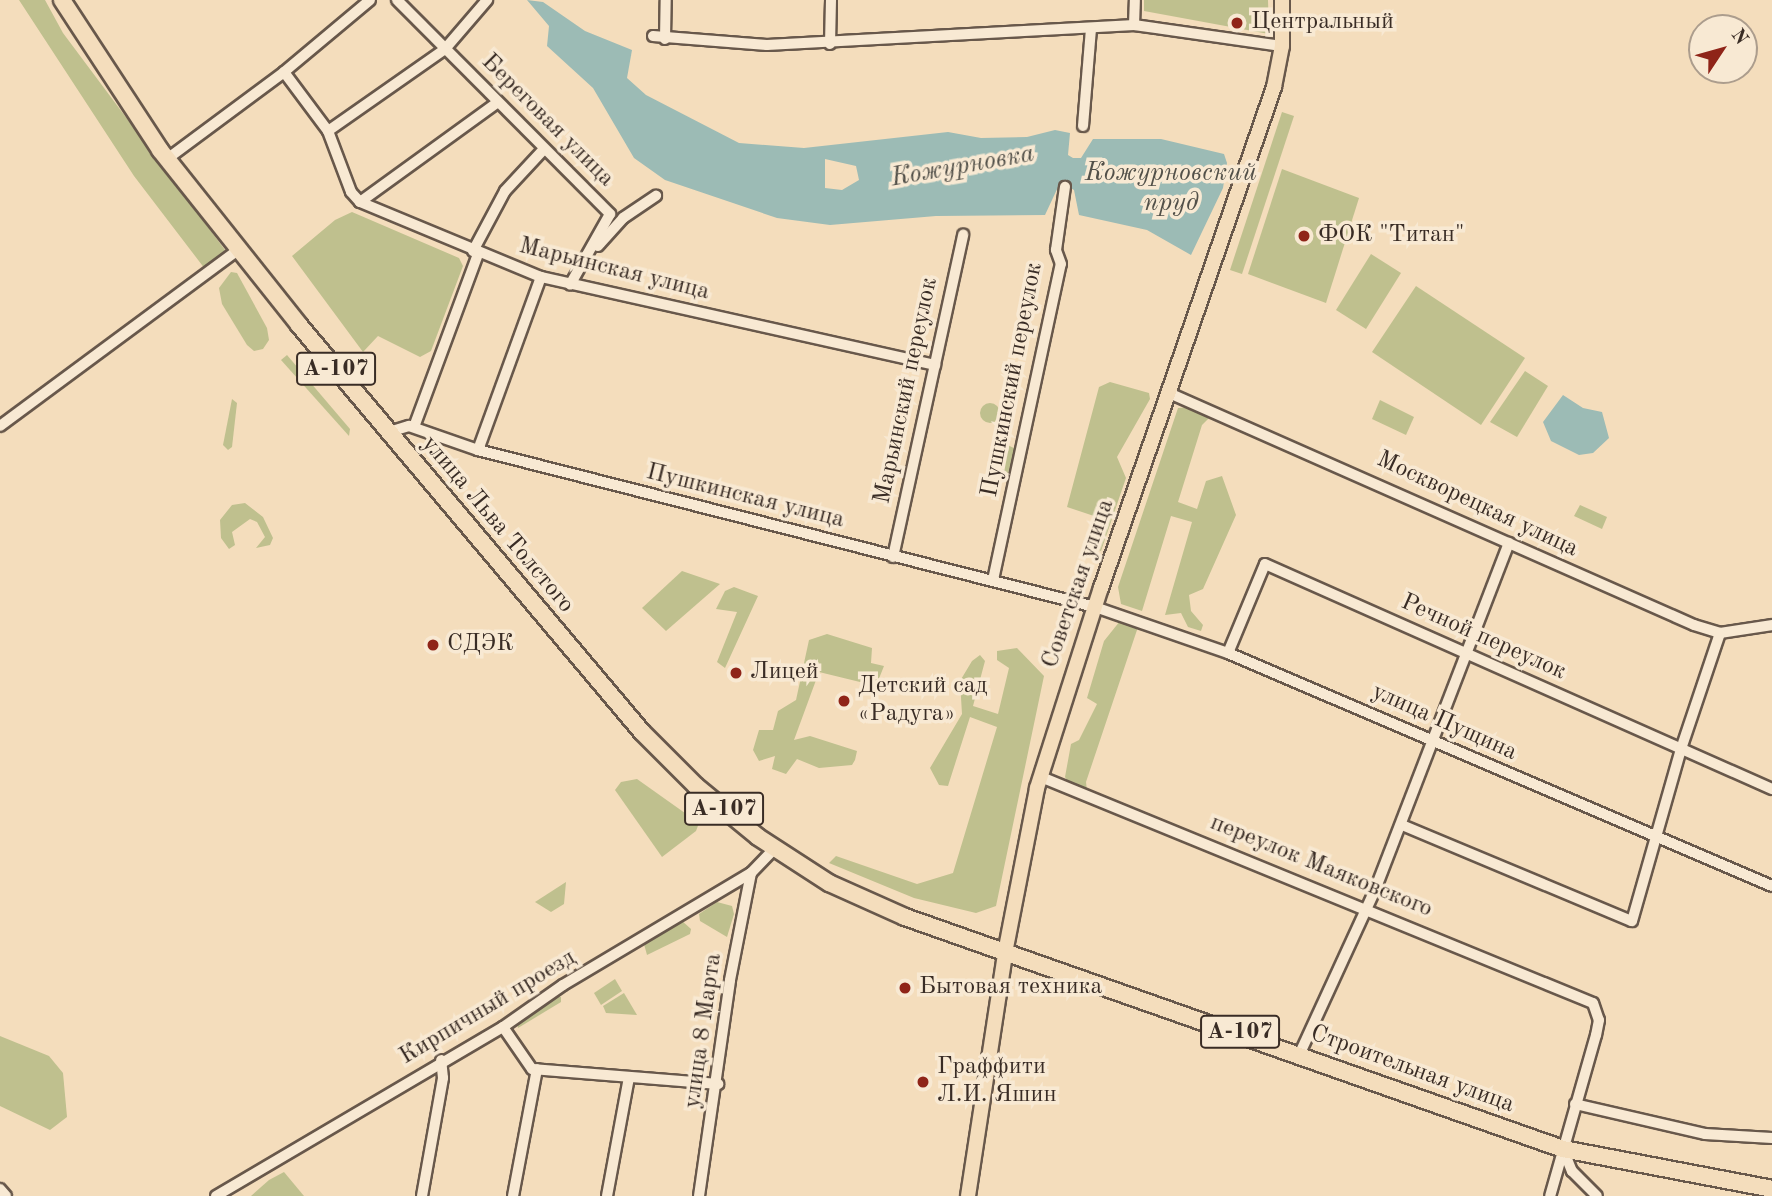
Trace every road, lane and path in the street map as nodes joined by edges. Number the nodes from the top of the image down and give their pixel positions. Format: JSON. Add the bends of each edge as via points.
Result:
{"nodes":[{"id":1,"x":62,"y":0,"type":"edge"},
{"id":2,"x":370,"y":0,"type":"edge"},
{"id":3,"x":397,"y":0,"type":"edge"},
{"id":4,"x":487,"y":0,"type":"edge"},
{"id":5,"x":666,"y":0,"type":"edge"},
{"id":6,"x":831,"y":0,"type":"edge"},
{"id":7,"x":1135,"y":0,"type":"edge"},
{"id":8,"x":1282,"y":0,"type":"edge"},
{"id":9,"x":1134,"y":25,"type":"junction"},
{"id":10,"x":1091,"y":29,"type":"junction"},
{"id":11,"x":653,"y":36,"type":"dead end"},
{"id":12,"x":665,"y":38,"type":"junction"},
{"id":13,"x":830,"y":44,"type":"junction"},
{"id":14,"x":1282,"y":46,"type":"junction"},
{"id":15,"x":445,"y":49,"type":"junction"},
{"id":16,"x":284,"y":72,"type":"junction"},
{"id":17,"x":498,"y":102,"type":"junction"},
{"id":18,"x":1083,"y":126,"type":"dead end"},
{"id":19,"x":328,"y":131,"type":"junction"},
{"id":20,"x":544,"y":149,"type":"junction"},
{"id":21,"x":167,"y":159,"type":"junction"},
{"id":22,"x":1065,"y":187,"type":"dead end"},
{"id":23,"x":656,"y":196,"type":"dead end"},
{"id":24,"x":360,"y":202,"type":"junction"},
{"id":25,"x":963,"y":234,"type":"dead end"},
{"id":26,"x":238,"y":250,"type":"junction"},
{"id":27,"x":476,"y":252,"type":"junction"},
{"id":28,"x":590,"y":255,"type":"junction"},
{"id":29,"x":541,"y":277,"type":"junction"},
{"id":30,"x":570,"y":285,"type":"junction"},
{"id":31,"x":935,"y":365,"type":"junction"},
{"id":32,"x":1169,"y":393,"type":"junction"},
{"id":33,"x":0,"y":426,"type":"edge"},
{"id":34,"x":414,"y":427,"type":"junction"},
{"id":35,"x":389,"y":432,"type":"junction"},
{"id":36,"x":478,"y":450,"type":"junction"},
{"id":37,"x":1509,"y":543,"type":"junction"},
{"id":38,"x":893,"y":557,"type":"junction"},
{"id":39,"x":993,"y":580,"type":"junction"},
{"id":40,"x":1095,"y":607,"type":"junction"},
{"id":41,"x":1772,"y":625,"type":"edge"},
{"id":42,"x":1720,"y":633,"type":"junction"},
{"id":43,"x":1228,"y":653,"type":"junction"},
{"id":44,"x":1464,"y":653,"type":"junction"},
{"id":45,"x":1432,"y":741,"type":"junction"},
{"id":46,"x":1681,"y":749,"type":"junction"},
{"id":47,"x":1041,"y":777,"type":"junction"},
{"id":48,"x":1772,"y":789,"type":"edge"},
{"id":49,"x":1402,"y":825,"type":"junction"},
{"id":50,"x":1656,"y":838,"type":"junction"},
{"id":51,"x":775,"y":848,"type":"junction"},
{"id":52,"x":751,"y":873,"type":"junction"},
{"id":53,"x":1772,"y":887,"type":"edge"},
{"id":54,"x":1368,"y":908,"type":"junction"},
{"id":55,"x":1005,"y":953,"type":"junction"},
{"id":56,"x":503,"y":1027,"type":"junction"},
{"id":57,"x":1300,"y":1053,"type":"junction"},
{"id":58,"x":441,"y":1060,"type":"junction"},
{"id":59,"x":537,"y":1069,"type":"junction"},
{"id":60,"x":629,"y":1077,"type":"junction"},
{"id":61,"x":718,"y":1084,"type":"junction"},
{"id":62,"x":1575,"y":1104,"type":"junction"},
{"id":63,"x":1772,"y":1138,"type":"edge"},
{"id":64,"x":1563,"y":1149,"type":"junction"},
{"id":65,"x":0,"y":1189,"type":"edge"},
{"id":66,"x":1772,"y":1189,"type":"edge"},
{"id":67,"x":6,"y":1196,"type":"edge"},
{"id":68,"x":216,"y":1196,"type":"edge"},
{"id":69,"x":422,"y":1196,"type":"edge"},
{"id":70,"x":513,"y":1196,"type":"edge"},
{"id":71,"x":607,"y":1196,"type":"edge"},
{"id":72,"x":699,"y":1196,"type":"edge"},
{"id":73,"x":968,"y":1196,"type":"edge"},
{"id":74,"x":1550,"y":1196,"type":"edge"},
{"id":75,"x":1597,"y":1196,"type":"edge"}],
"edges":[{"from":1,"to":21,"type":"highway","name":"улица Льва Толстого","number":"А-107"},
{"from":2,"to":16,"type":"street"},
{"from":3,"to":15,"type":"street","name":"Береговая улица"},
{"from":4,"to":15,"type":"street"},
{"from":5,"to":12,"type":"street"},
{"from":6,"to":13,"type":"street"},
{"from":7,"to":9,"type":"street"},
{"from":8,"to":14,"type":"main road","name":"Советская улица"},
{"from":9,"to":10,"type":"street"},
{"from":9,"to":14,"type":"street"},
{"from":10,"to":13,"type":"street"},
{"from":10,"to":18,"type":"street"},
{"from":11,"to":12,"type":"street"},
{"from":12,"to":13,"type":"street"},
{"from":14,"to":32,"type":"main road","name":"Советская улица","via":[[1265,118]]},
{"from":15,"to":17,"type":"street","name":"Береговая улица"},
{"from":15,"to":19,"type":"street"},
{"from":16,"to":19,"type":"street"},
{"from":16,"to":21,"type":"street"},
{"from":17,"to":20,"type":"street","name":"Береговая улица"},
{"from":17,"to":24,"type":"street"},
{"from":19,"to":24,"type":"street","via":[[351,192]]},
{"from":20,"to":27,"type":"street","via":[[505,191]]},
{"from":20,"to":28,"type":"street","name":"Береговая улица","via":[[610,214]]},
{"from":21,"to":26,"type":"highway","name":"улица Льва Толстого","number":"А-107"},
{"from":22,"to":39,"type":"street","name":"Пушкинский переулок","via":[[1056,250],[1061,264]]},
{"from":23,"to":28,"type":"street","via":[[623,218]]},
{"from":24,"to":27,"type":"street","name":"Марьинская улица"},
{"from":25,"to":31,"type":"street","name":"Марьинский переулок"},
{"from":26,"to":33,"type":"street"},
{"from":26,"to":35,"type":"highway","name":"улица Льва Толстого","number":"А-107"},
{"from":27,"to":29,"type":"street","name":"Марьинская улица"},
{"from":27,"to":34,"type":"street"},
{"from":28,"to":30,"type":"street","name":"Береговая улица"},
{"from":29,"to":30,"type":"street","name":"Марьинская улица"},
{"from":29,"to":36,"type":"street"},
{"from":30,"to":31,"type":"street","name":"Марьинская улица"},
{"from":31,"to":38,"type":"street","name":"Марьинский переулок"},
{"from":32,"to":37,"type":"street","name":"Москворецкая улица"},
{"from":32,"to":40,"type":"main road","name":"Советская улица"},
{"from":34,"to":35,"type":"street","via":[[398,426]]},
{"from":34,"to":36,"type":"street","name":"Пушкинская улица"},
{"from":35,"to":51,"type":"highway","name":"улица Льва Толстого","number":"А-107","via":[[672,764]]},
{"from":36,"to":38,"type":"street","name":"Пушкинская улица"},
{"from":37,"to":42,"type":"street","name":"Москворецкая улица","via":[[1667,615]]},
{"from":37,"to":44,"type":"street"},
{"from":38,"to":39,"type":"street","name":"Пушкинская улица"},
{"from":39,"to":40,"type":"street","name":"Пушкинская улица"},
{"from":40,"to":43,"type":"street","name":"улица Пущина"},
{"from":40,"to":47,"type":"main road","name":"Советская улица"},
{"from":41,"to":42,"type":"street","name":"Москворецкая улица"},
{"from":42,"to":46,"type":"street"},
{"from":43,"to":44,"type":"street","name":"Речной переулок","via":[[1265,564]]},
{"from":43,"to":45,"type":"street","name":"улица Пущина"},
{"from":44,"to":45,"type":"street"},
{"from":44,"to":46,"type":"street","name":"Речной переулок"},
{"from":45,"to":49,"type":"street"},
{"from":45,"to":50,"type":"street","name":"улица Пущина"},
{"from":46,"to":48,"type":"street","name":"Речной переулок"},
{"from":46,"to":50,"type":"street"},
{"from":47,"to":54,"type":"street","name":"переулок Маяковского"},
{"from":47,"to":55,"type":"main road","name":"Советская улица"},
{"from":49,"to":50,"type":"street","via":[[1632,920]]},
{"from":49,"to":54,"type":"street"},
{"from":50,"to":53,"type":"street","name":"улица Пущина"},
{"from":51,"to":52,"type":"street","name":"Кирпичный проезд"},
{"from":51,"to":55,"type":"highway","name":"улица Льва Толстого","number":"А-107","via":[[830,883],[905,917]]},
{"from":52,"to":56,"type":"street","name":"Кирпичный проезд","via":[[545,996]]},
{"from":52,"to":61,"type":"street","name":"улица 8 Марта","via":[[730,980]]},
{"from":54,"to":57,"type":"street"},
{"from":54,"to":62,"type":"street","name":"переулок Маяковского","via":[[1585,997],[1598,1011],[1599,1020]]},
{"from":55,"to":57,"type":"highway","name":"Строительная улица","number":"А-107"},
{"from":55,"to":73,"type":"main road","name":"Советская улица"},
{"from":56,"to":58,"type":"street","name":"Кирпичный проезд"},
{"from":56,"to":59,"type":"street"},
{"from":57,"to":64,"type":"highway","name":"Строительная улица","number":"А-107"},
{"from":58,"to":68,"type":"street","name":"Кирпичный проезд"},
{"from":58,"to":69,"type":"street","via":[[443,1078]]},
{"from":59,"to":60,"type":"street"},
{"from":59,"to":70,"type":"street"},
{"from":60,"to":61,"type":"street"},
{"from":60,"to":71,"type":"street"},
{"from":61,"to":72,"type":"street","name":"улица 8 Марта"},
{"from":62,"to":63,"type":"street","via":[[1704,1134]]},
{"from":62,"to":64,"type":"street"},
{"from":64,"to":66,"type":"highway","name":"Строительная улица","number":"А-107"},
{"from":64,"to":74,"type":"street"},
{"from":64,"to":75,"type":"street","via":[[1572,1171]]},
{"from":65,"to":67,"type":"street"}]}
